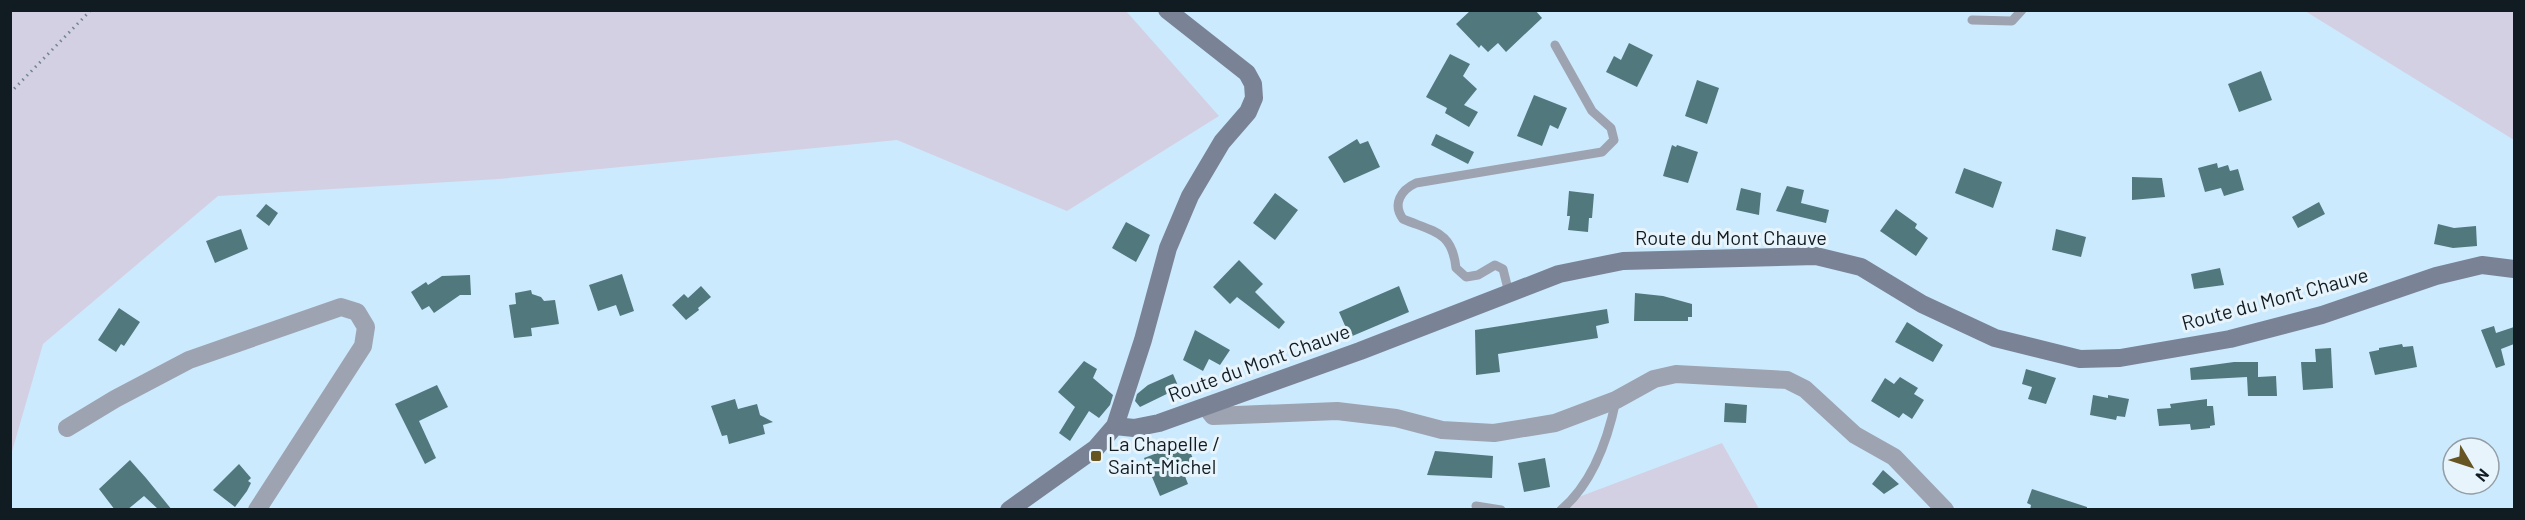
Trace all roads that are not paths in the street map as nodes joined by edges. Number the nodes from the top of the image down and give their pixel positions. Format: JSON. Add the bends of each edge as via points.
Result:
{"nodes":[{"id":1,"x":1167,"y":10,"type":"edge"},
{"id":2,"x":2022,"y":10,"type":"edge"},
{"id":3,"x":1972,"y":21,"type":"dead end"},
{"id":4,"x":1555,"y":45,"type":"dead end"},
{"id":5,"x":2514,"y":269,"type":"edge"},
{"id":6,"x":1509,"y":293,"type":"junction"},
{"id":7,"x":1616,"y":400,"type":"junction"},
{"id":8,"x":1206,"y":406,"type":"junction"},
{"id":9,"x":1115,"y":426,"type":"junction"},
{"id":10,"x":67,"y":428,"type":"dead end"},
{"id":11,"x":1476,"y":506,"type":"dead end"},
{"id":12,"x":257,"y":510,"type":"edge"},
{"id":13,"x":1009,"y":510,"type":"edge"},
{"id":14,"x":1501,"y":510,"type":"edge"},
{"id":15,"x":1561,"y":510,"type":"edge"},
{"id":16,"x":1945,"y":510,"type":"edge"}],
"edges":[{"from":1,"to":9,"type":"street","via":[[1247,73],[1254,98],[1190,196],[1168,248]]},
{"from":2,"to":3,"type":"lane","via":[[2012,21]]},
{"from":4,"to":6,"type":"lane","via":[[1592,111],[1611,128],[1614,141],[1610,147],[1602,152],[1416,183],[1406,188],[1398,205],[1403,219],[1450,242],[1456,268],[1466,277],[1495,265],[1503,269]]},
{"from":5,"to":6,"type":"street","name":"Route du Mont Chauve","via":[[2482,265],[2436,276],[2322,315],[2230,339],[2121,358],[2080,359],[1995,338],[1922,304],[1861,267],[1816,256],[1623,261],[1559,274]]},
{"from":6,"to":8,"type":"street","name":"Route du Mont Chauve"},
{"from":7,"to":8,"type":"street","via":[[1555,423],[1494,433],[1442,430],[1396,418],[1338,411],[1213,416]]},
{"from":7,"to":15,"type":"lane","via":[[1610,432],[1591,471],[1573,500]]},
{"from":7,"to":16,"type":"street","via":[[1654,380],[1676,374],[1786,380],[1805,389],[1855,435],[1894,457]]},
{"from":8,"to":9,"type":"street","name":"Route du Mont Chauve","via":[[1159,423],[1134,428]]},
{"from":9,"to":13,"type":"street","via":[[1096,448]]},
{"from":10,"to":12,"type":"street","via":[[189,360],[341,307],[357,312],[366,327],[363,346]]},
{"from":11,"to":14,"type":"lane"}]}
